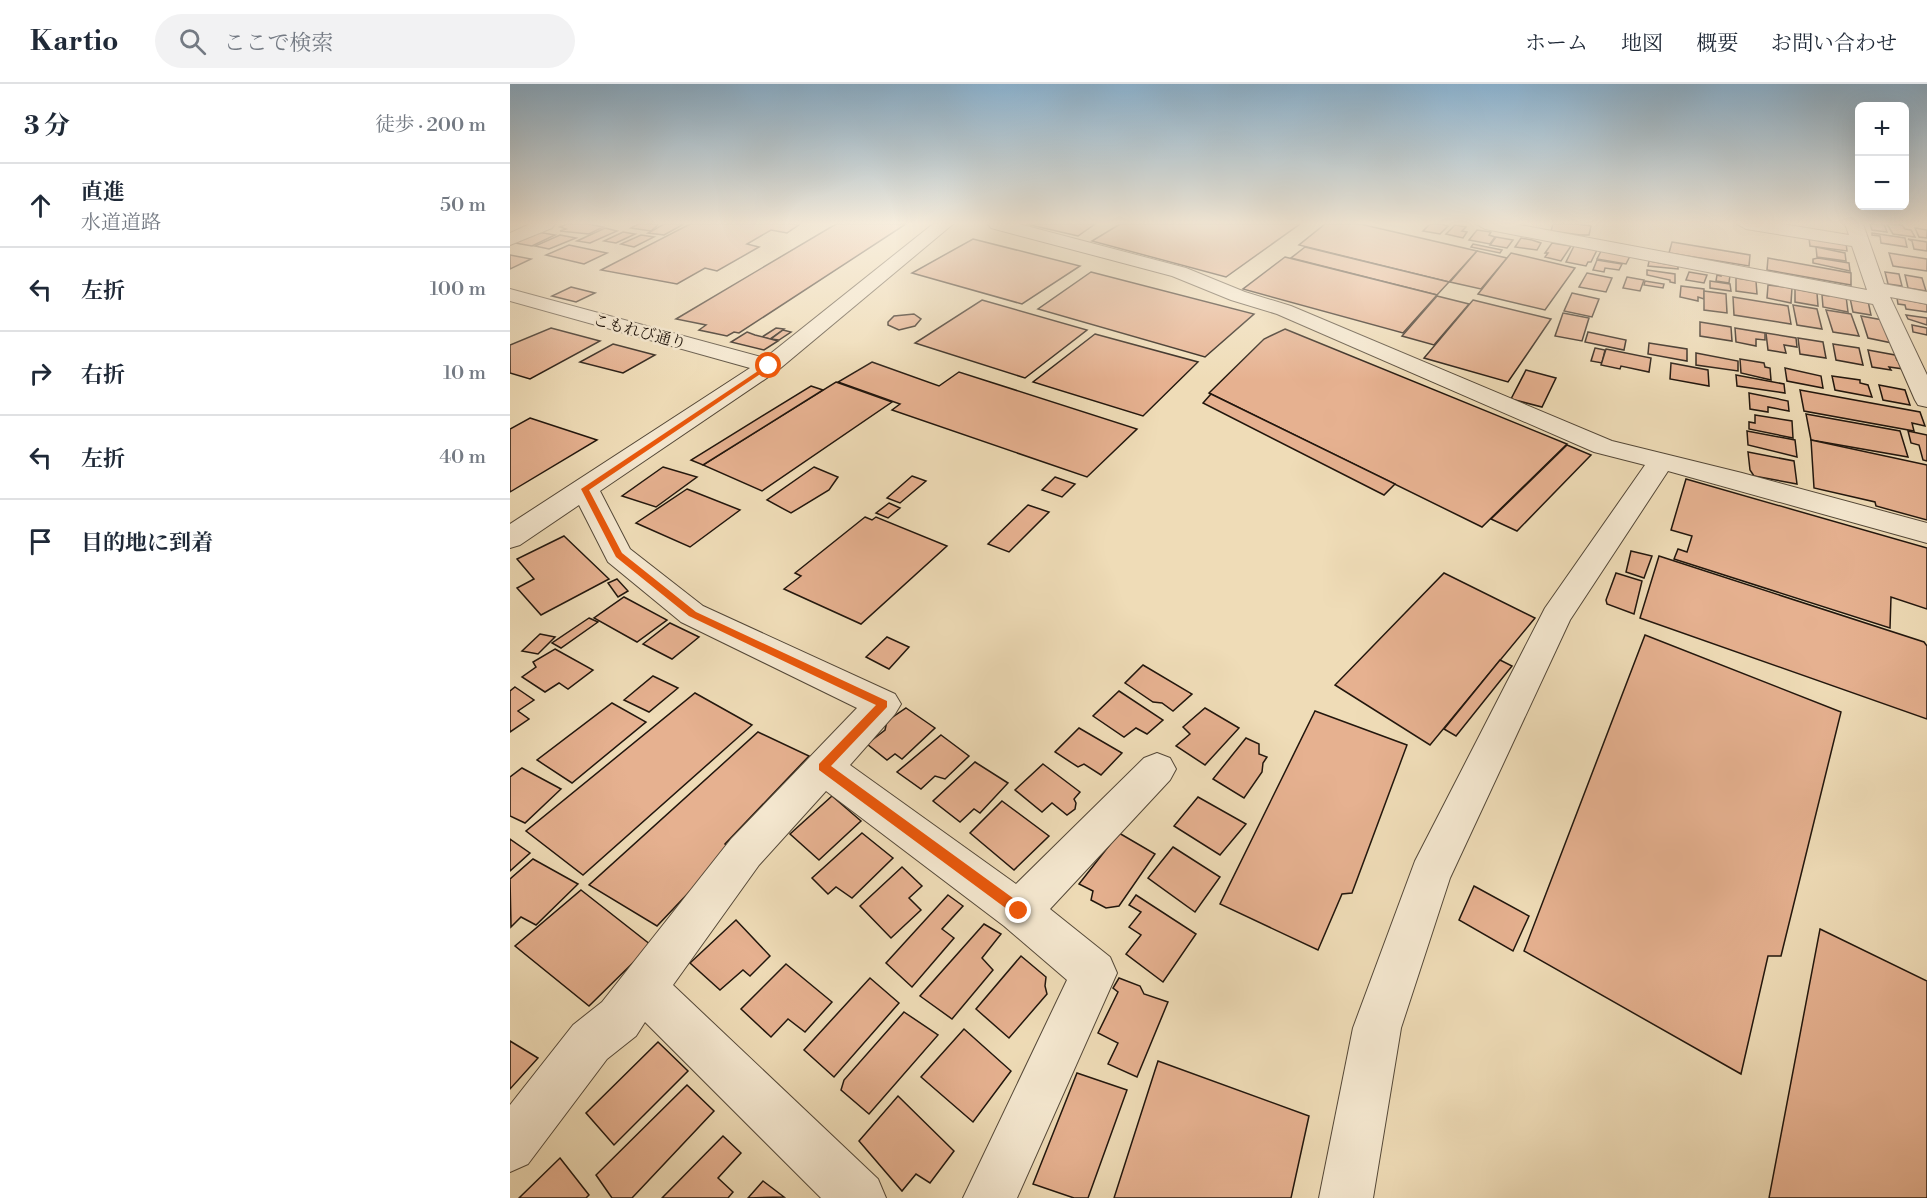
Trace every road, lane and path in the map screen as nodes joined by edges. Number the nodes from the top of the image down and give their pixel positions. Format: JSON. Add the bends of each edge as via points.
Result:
{"nodes":[{"id":1,"x":880,"y":276,"type":"edge"},
{"id":2,"x":1189,"y":276,"type":"edge"},
{"id":3,"x":1777,"y":276,"type":"edge"},
{"id":4,"x":1872,"y":276,"type":"edge"},
{"id":5,"x":1878,"y":294,"type":"junction"},
{"id":6,"x":510,"y":295,"type":"edge"},
{"id":7,"x":1927,"y":298,"type":"edge"},
{"id":8,"x":769,"y":366,"type":"junction"},
{"id":9,"x":1927,"y":400,"type":"edge"},
{"id":10,"x":1661,"y":462,"type":"junction"},
{"id":11,"x":585,"y":489,"type":"junction"},
{"id":12,"x":1927,"y":533,"type":"edge"},
{"id":13,"x":510,"y":538,"type":"edge"},
{"id":14,"x":823,"y":767,"type":"junction"},
{"id":15,"x":1157,"y":769,"type":"dead end"},
{"id":16,"x":1019,"y":911,"type":"junction"},
{"id":17,"x":642,"y":987,"type":"junction"},
{"id":18,"x":510,"y":1146,"type":"edge"},
{"id":19,"x":859,"y":1198,"type":"edge"},
{"id":20,"x":990,"y":1198,"type":"edge"},
{"id":21,"x":1346,"y":1198,"type":"edge"}],
"edges":[{"from":1,"to":8,"type":"street"},
{"from":2,"to":10,"type":"street","via":[[1284,310],[1602,447]]},
{"from":3,"to":5,"type":"street"},
{"from":4,"to":5,"type":"street"},
{"from":5,"to":7,"type":"street"},
{"from":5,"to":9,"type":"street"},
{"from":6,"to":8,"type":"street","name":"こもれび通り"},
{"from":8,"to":11,"type":"street"},
{"from":10,"to":12,"type":"street"},
{"from":10,"to":21,"type":"street","via":[[1556,616],[1430,875],[1377,1028]]},
{"from":11,"to":13,"type":"street"},
{"from":11,"to":14,"type":"street","via":[[619,555],[692,614],[883,704]]},
{"from":14,"to":16,"type":"street"},
{"from":14,"to":17,"type":"street","via":[[745,852]]},
{"from":15,"to":16,"type":"street"},
{"from":16,"to":20,"type":"street","via":[[1094,973]]},
{"from":17,"to":18,"type":"street","via":[[619,1019],[590,1042]]},
{"from":17,"to":19,"type":"street"}]}
